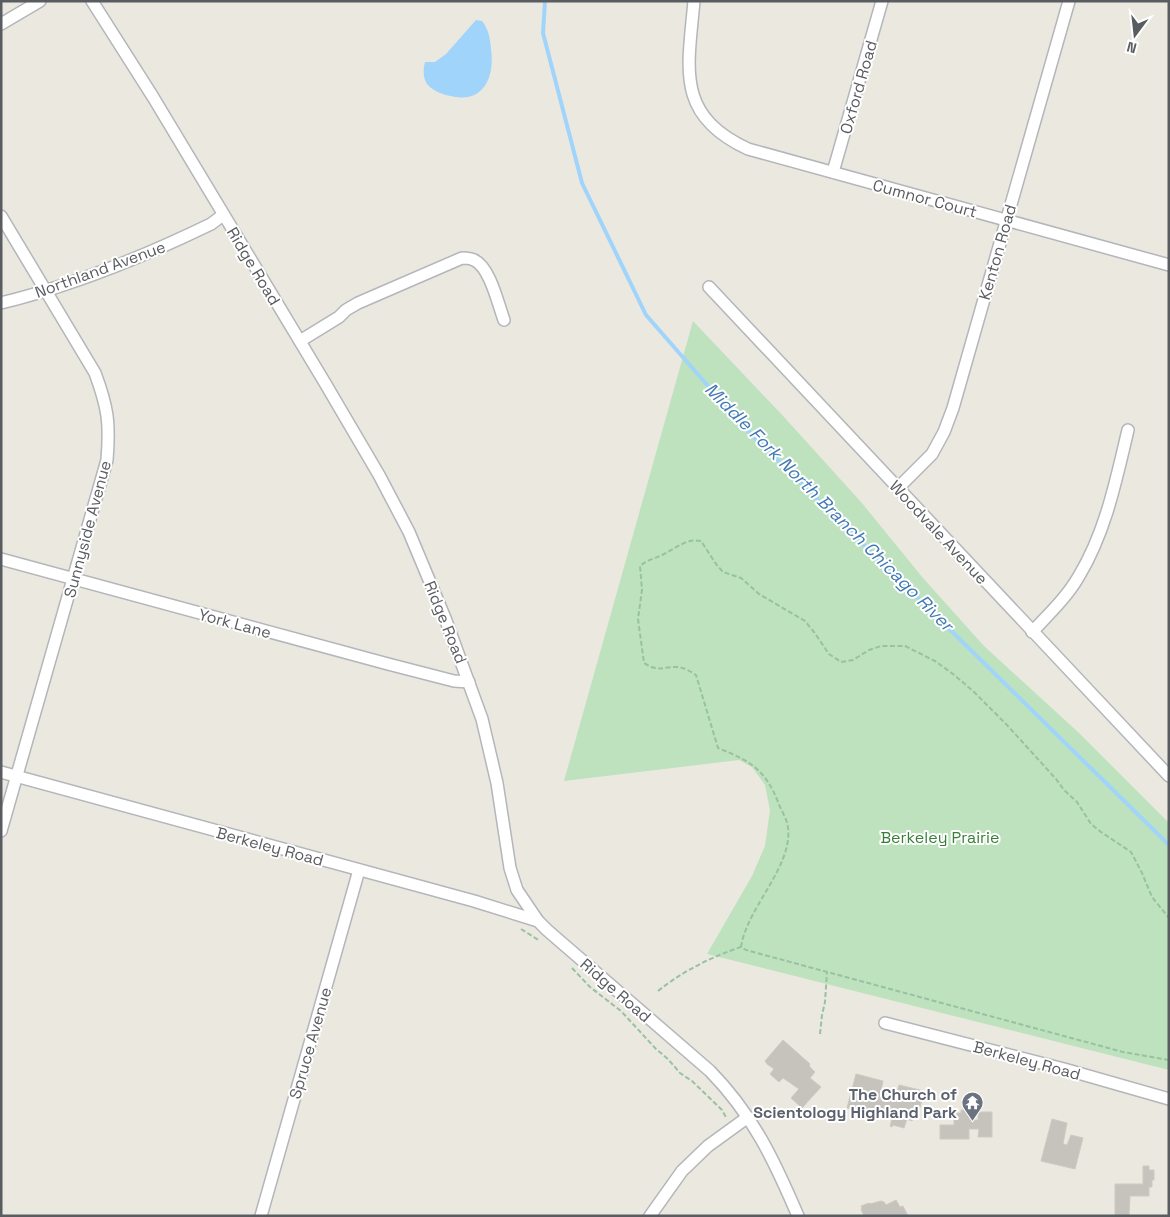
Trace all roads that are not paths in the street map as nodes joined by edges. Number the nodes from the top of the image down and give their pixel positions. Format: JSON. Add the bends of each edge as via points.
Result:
{"nodes":[{"id":1,"x":40,"y":1,"type":"edge"},
{"id":2,"x":92,"y":1,"type":"edge"},
{"id":3,"x":694,"y":1,"type":"edge"},
{"id":4,"x":882,"y":1,"type":"edge"},
{"id":5,"x":1069,"y":1,"type":"edge"},
{"id":6,"x":1,"y":24,"type":"edge"},
{"id":7,"x":833,"y":172,"type":"junction"},
{"id":8,"x":223,"y":215,"type":"junction"},
{"id":9,"x":1,"y":216,"type":"edge"},
{"id":10,"x":1006,"y":220,"type":"junction"},
{"id":11,"x":1169,"y":265,"type":"edge"},
{"id":12,"x":709,"y":287,"type":"dead end"},
{"id":13,"x":47,"y":290,"type":"junction"},
{"id":14,"x":1,"y":303,"type":"edge"},
{"id":15,"x":504,"y":320,"type":"dead end"},
{"id":16,"x":300,"y":341,"type":"junction"},
{"id":17,"x":1128,"y":430,"type":"dead end"},
{"id":18,"x":898,"y":488,"type":"junction"},
{"id":19,"x":1,"y":559,"type":"edge"},
{"id":20,"x":73,"y":579,"type":"junction"},
{"id":21,"x":1032,"y":632,"type":"junction"},
{"id":22,"x":469,"y":682,"type":"junction"},
{"id":23,"x":1,"y":772,"type":"edge"},
{"id":24,"x":17,"y":776,"type":"junction"},
{"id":25,"x":1169,"y":776,"type":"edge"},
{"id":26,"x":1,"y":831,"type":"edge"},
{"id":27,"x":359,"y":870,"type":"junction"},
{"id":28,"x":538,"y":920,"type":"junction"},
{"id":29,"x":885,"y":1023,"type":"dead end"},
{"id":30,"x":1169,"y":1099,"type":"edge"},
{"id":31,"x":748,"y":1116,"type":"junction"},
{"id":32,"x":261,"y":1216,"type":"edge"},
{"id":33,"x":650,"y":1216,"type":"edge"},
{"id":34,"x":798,"y":1216,"type":"edge"}],
"edges":[{"from":1,"to":6,"type":"street"},
{"from":2,"to":8,"type":"street","name":"Ridge Road"},
{"from":3,"to":7,"type":"street","name":"Cumnor Court","via":[[688,68],[691,90],[706,119],[719,132],[748,149]]},
{"from":4,"to":7,"type":"street","name":"Oxford Road"},
{"from":5,"to":10,"type":"street","name":"Kenton Road"},
{"from":7,"to":10,"type":"street","name":"Cumnor Court"},
{"from":8,"to":13,"type":"street","name":"Northland Avenue","via":[[211,224],[126,263]]},
{"from":8,"to":16,"type":"street","name":"Ridge Road"},
{"from":9,"to":13,"type":"street","name":"Sunnyside Avenue"},
{"from":10,"to":11,"type":"street","name":"Cumnor Court"},
{"from":10,"to":18,"type":"street","name":"Kenton Road","via":[[944,432],[932,454]]},
{"from":12,"to":18,"type":"street","name":"Woodvale Avenue"},
{"from":13,"to":14,"type":"street","name":"Northland Avenue"},
{"from":13,"to":20,"type":"street","name":"Sunnyside Avenue","via":[[96,373],[108,418],[107,460]]},
{"from":15,"to":16,"type":"street","via":[[487,273],[473,259],[462,258],[358,303]]},
{"from":16,"to":22,"type":"street","name":"Ridge Road","via":[[410,532]]},
{"from":17,"to":21,"type":"street","via":[[1111,502],[1096,544],[1079,576]]},
{"from":18,"to":21,"type":"street","name":"Woodvale Avenue"},
{"from":19,"to":20,"type":"street","name":"York Lane"},
{"from":20,"to":22,"type":"street","name":"York Lane","via":[[388,664]]},
{"from":20,"to":24,"type":"street","name":"Sunnyside Avenue"},
{"from":21,"to":25,"type":"street","name":"Woodvale Avenue"},
{"from":22,"to":28,"type":"street","name":"Ridge Road","via":[[492,756],[510,868],[517,890]]},
{"from":23,"to":24,"type":"street","name":"Berkeley Road"},
{"from":24,"to":26,"type":"street","name":"Sunnyside Avenue"},
{"from":24,"to":27,"type":"street","name":"Berkeley Road"},
{"from":27,"to":28,"type":"street","name":"Berkeley Road"},
{"from":27,"to":32,"type":"street","name":"Spruce Avenue"},
{"from":28,"to":31,"type":"street","name":"Ridge Road","via":[[710,1072]]},
{"from":29,"to":30,"type":"street","name":"Berkeley Road"},
{"from":31,"to":33,"type":"street","via":[[708,1146],[682,1171]]},
{"from":31,"to":34,"type":"street","name":"Ridge Road","via":[[766,1145]]}]}
